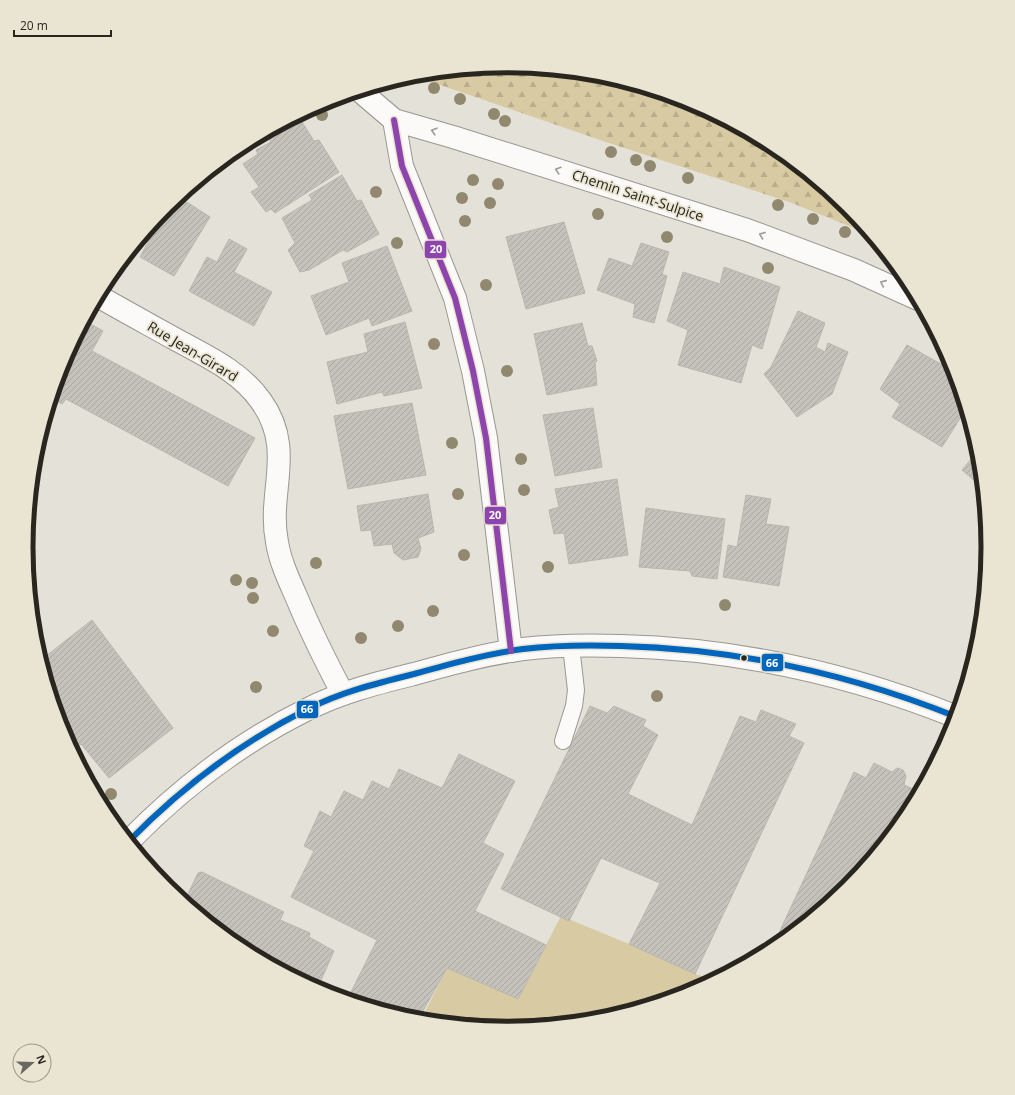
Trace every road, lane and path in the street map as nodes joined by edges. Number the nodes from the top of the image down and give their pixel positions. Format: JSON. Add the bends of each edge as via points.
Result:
{"nodes":[{"id":1,"x":365,"y":95,"type":"edge"},
{"id":2,"x":394,"y":120,"type":"junction"},
{"id":3,"x":909,"y":295,"type":"edge"},
{"id":4,"x":104,"y":299,"type":"edge"},
{"id":5,"x":571,"y":646,"type":"junction"},
{"id":6,"x":511,"y":651,"type":"junction"},
{"id":7,"x":344,"y":694,"type":"junction"},
{"id":8,"x":951,"y":715,"type":"edge"},
{"id":9,"x":562,"y":741,"type":"dead end"},
{"id":10,"x":132,"y":837,"type":"edge"}],
"edges":[{"from":1,"to":2,"type":"street","name":"Chemin Saint-Sulpice"},
{"from":3,"to":2,"type":"street","name":"Chemin Saint-Sulpice","one_way":true,"via":[[854,270],[747,230]]},
{"from":2,"to":6,"type":"street","via":[[402,166],[455,298],[472,371],[486,438]]},
{"from":4,"to":7,"type":"street","name":"Rue Jean-Girard","via":[[212,359],[242,380],[261,401],[274,426],[279,451],[276,542],[283,566],[318,646]]},
{"from":5,"to":6,"type":"street"},
{"from":5,"to":8,"type":"street","via":[[636,646],[693,650],[771,662],[852,680]]},
{"from":5,"to":9,"type":"lane","via":[[576,690],[574,706]]},
{"from":6,"to":7,"type":"street","via":[[452,663]]},
{"from":7,"to":10,"type":"street","via":[[283,721],[231,754],[174,798]]}]}
